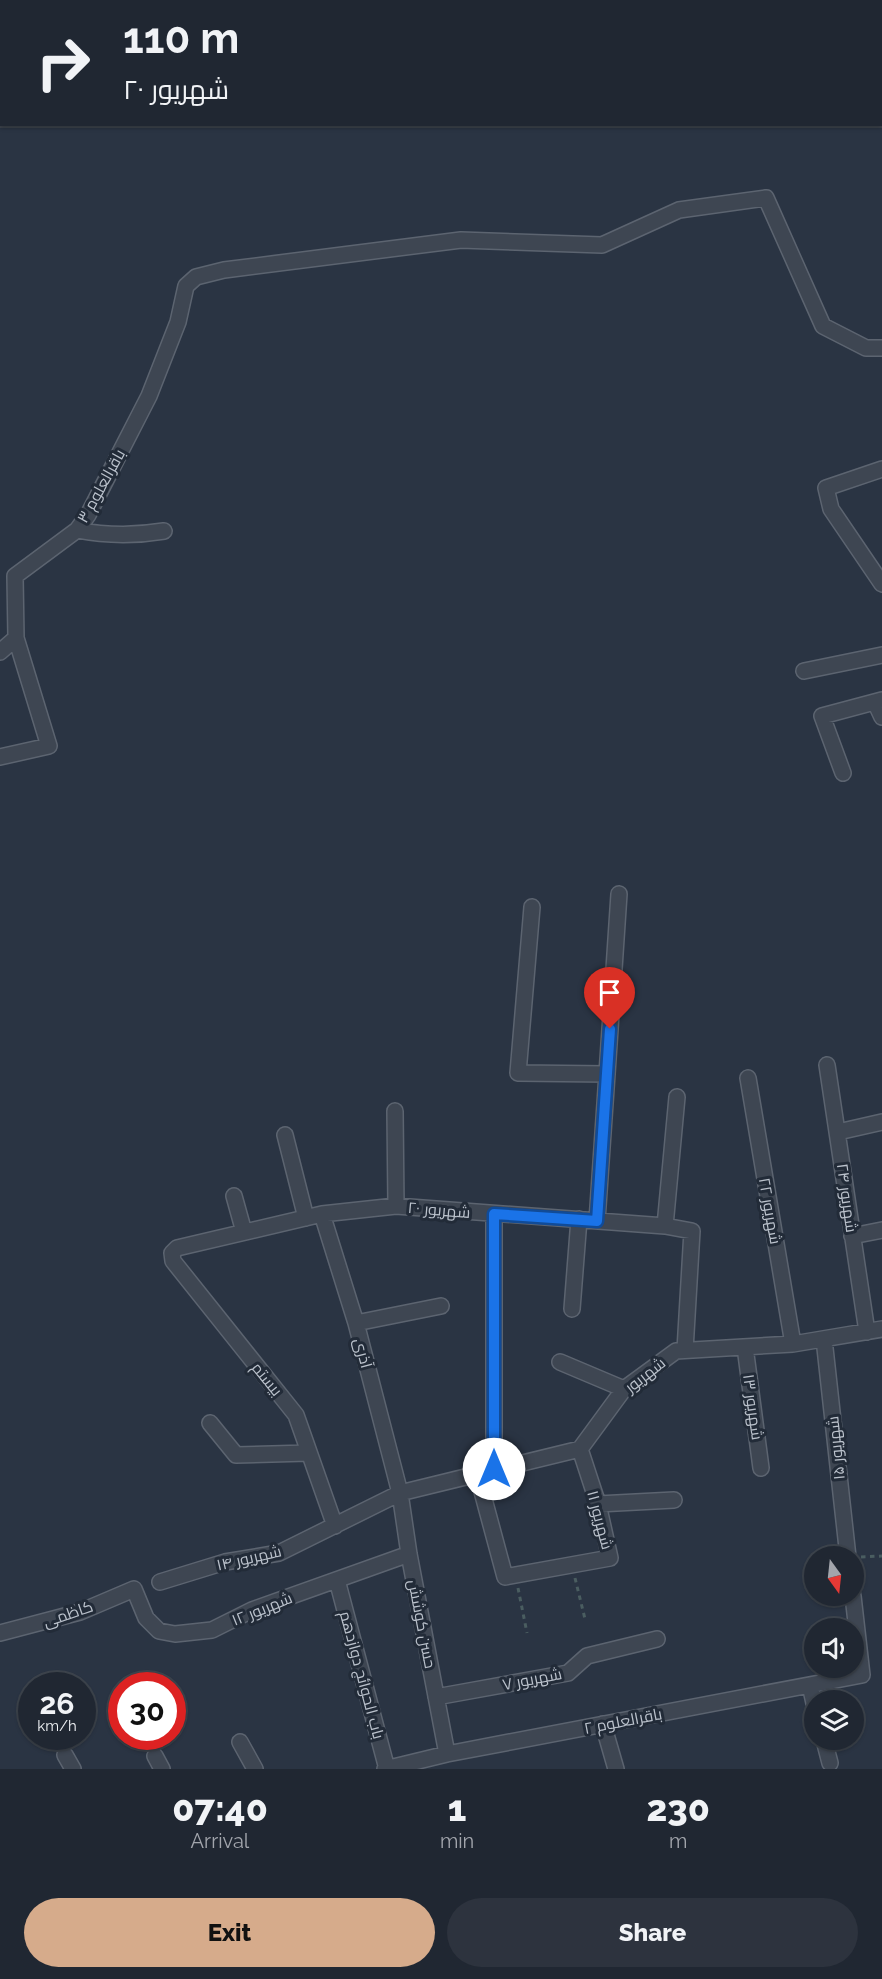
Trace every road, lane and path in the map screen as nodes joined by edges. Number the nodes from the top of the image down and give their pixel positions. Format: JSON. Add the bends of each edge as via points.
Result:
{"nodes":[{"id":1,"x":882,"y":348,"type":"edge"},
{"id":2,"x":882,"y":469,"type":"edge"},
{"id":3,"x":77,"y":530,"type":"junction"},
{"id":4,"x":164,"y":531,"type":"dead end"},
{"id":5,"x":882,"y":584,"type":"edge"},
{"id":6,"x":16,"y":638,"type":"junction"},
{"id":7,"x":0,"y":651,"type":"edge"},
{"id":8,"x":882,"y":655,"type":"edge"},
{"id":9,"x":804,"y":671,"type":"dead end"},
{"id":10,"x":879,"y":701,"type":"edge"},
{"id":11,"x":882,"y":717,"type":"edge"},
{"id":12,"x":0,"y":757,"type":"edge"},
{"id":13,"x":843,"y":773,"type":"dead end"},
{"id":14,"x":619,"y":894,"type":"dead end"},
{"id":15,"x":532,"y":907,"type":"dead end"},
{"id":16,"x":827,"y":1065,"type":"dead end"},
{"id":17,"x":607,"y":1074,"type":"junction"},
{"id":18,"x":748,"y":1078,"type":"dead end"},
{"id":19,"x":677,"y":1097,"type":"dead end"},
{"id":20,"x":395,"y":1111,"type":"dead end"},
{"id":21,"x":882,"y":1122,"type":"edge"},
{"id":22,"x":838,"y":1131,"type":"junction"},
{"id":23,"x":285,"y":1135,"type":"dead end"},
{"id":24,"x":234,"y":1196,"type":"dead end"},
{"id":25,"x":396,"y":1206,"type":"junction"},
{"id":26,"x":322,"y":1214,"type":"junction"},
{"id":27,"x":494,"y":1214,"type":"junction"},
{"id":28,"x":306,"y":1218,"type":"junction"},
{"id":29,"x":579,"y":1219,"type":"junction"},
{"id":30,"x":597,"y":1221,"type":"junction"},
{"id":31,"x":664,"y":1226,"type":"junction"},
{"id":32,"x":882,"y":1230,"type":"edge"},
{"id":33,"x":244,"y":1232,"type":"junction"},
{"id":34,"x":852,"y":1236,"type":"junction"},
{"id":35,"x":177,"y":1248,"type":"joint"},
{"id":36,"x":441,"y":1306,"type":"dead end"},
{"id":37,"x":572,"y":1309,"type":"dead end"},
{"id":38,"x":356,"y":1323,"type":"junction"},
{"id":39,"x":874,"y":1330,"type":"edge"},
{"id":40,"x":824,"y":1339,"type":"junction"},
{"id":41,"x":793,"y":1344,"type":"junction"},
{"id":42,"x":745,"y":1347,"type":"junction"},
{"id":43,"x":685,"y":1350,"type":"junction"},
{"id":44,"x":560,"y":1362,"type":"dead end"},
{"id":45,"x":624,"y":1389,"type":"junction"},
{"id":46,"x":210,"y":1423,"type":"dead end"},
{"id":47,"x":580,"y":1449,"type":"junction"},
{"id":48,"x":308,"y":1453,"type":"junction"},
{"id":49,"x":761,"y":1468,"type":"dead end"},
{"id":50,"x":494,"y":1469,"type":"junction"},
{"id":51,"x":477,"y":1473,"type":"junction"},
{"id":52,"x":400,"y":1493,"type":"junction"},
{"id":53,"x":674,"y":1500,"type":"dead end"},
{"id":54,"x":598,"y":1504,"type":"junction"},
{"id":55,"x":335,"y":1526,"type":"junction"},
{"id":56,"x":847,"y":1546,"type":"edge"},
{"id":57,"x":409,"y":1554,"type":"junction"},
{"id":58,"x":882,"y":1556,"type":"edge"},
{"id":59,"x":864,"y":1557,"type":"edge"},
{"id":60,"x":572,"y":1565,"type":"junction"},
{"id":61,"x":510,"y":1576,"type":"junction"},
{"id":62,"x":337,"y":1581,"type":"junction"},
{"id":63,"x":160,"y":1582,"type":"dead end"},
{"id":64,"x":134,"y":1589,"type":"joint"},
{"id":65,"x":854,"y":1606,"type":"edge"},
{"id":66,"x":585,"y":1618,"type":"dead end"},
{"id":67,"x":527,"y":1633,"type":"dead end"},
{"id":68,"x":0,"y":1634,"type":"edge"},
{"id":69,"x":657,"y":1639,"type":"dead end"},
{"id":70,"x":810,"y":1685,"type":"junction"},
{"id":71,"x":811,"y":1690,"type":"edge"},
{"id":72,"x":436,"y":1697,"type":"junction"},
{"id":73,"x":603,"y":1724,"type":"junction"},
{"id":74,"x":240,"y":1742,"type":"dead end"},
{"id":75,"x":827,"y":1750,"type":"edge"},
{"id":76,"x":447,"y":1754,"type":"junction"},
{"id":77,"x":830,"y":1763,"type":"dead end"},
{"id":78,"x":412,"y":1766,"type":"edge"},
{"id":79,"x":255,"y":1769,"type":"edge"},
{"id":80,"x":386,"y":1769,"type":"edge"},
{"id":81,"x":616,"y":1769,"type":"edge"}],
"edges":[{"from":1,"to":3,"type":"street","name":"باقرالعلوم ۳","via":[[867,348],[823,326],[766,198],[679,210],[602,245],[461,240],[224,270],[196,277],[186,286],[178,322],[149,396]]},
{"from":2,"to":5,"type":"street","via":[[826,488],[831,509]]},
{"from":3,"to":4,"type":"street","via":[[107,536]]},
{"from":3,"to":6,"type":"street","name":"باقرالعلوم ۳","via":[[15,576]]},
{"from":6,"to":7,"type":"street"},
{"from":6,"to":12,"type":"street","via":[[49,746]]},
{"from":8,"to":9,"type":"street"},
{"from":10,"to":11,"type":"street"},
{"from":10,"to":13,"type":"street","via":[[822,717]]},
{"from":14,"to":17,"type":"street"},
{"from":15,"to":17,"type":"street","via":[[519,1073]]},
{"from":16,"to":22,"type":"street","name":"شهریور ۲۴"},
{"from":17,"to":30,"type":"street"},
{"from":18,"to":41,"type":"street","name":"شهریور ۲۲"},
{"from":19,"to":31,"type":"street"},
{"from":20,"to":25,"type":"street"},
{"from":21,"to":22,"type":"street"},
{"from":22,"to":34,"type":"street","name":"شهریور ۲۴"},
{"from":23,"to":28,"type":"street"},
{"from":24,"to":33,"type":"street"},
{"from":25,"to":26,"type":"street","name":"شهریور ۲۰"},
{"from":25,"to":27,"type":"street","name":"شهریور ۲۰"},
{"from":26,"to":28,"type":"street","name":"شهریور ۲۰"},
{"from":26,"to":38,"type":"street","name":"آذری"},
{"from":27,"to":29,"type":"street","name":"شهریور ۲۰"},
{"from":27,"to":50,"type":"street"},
{"from":28,"to":33,"type":"street","name":"شهریور ۲۰"},
{"from":29,"to":30,"type":"street","name":"شهریور ۲۰"},
{"from":29,"to":37,"type":"street"},
{"from":30,"to":31,"type":"street","name":"شهریور ۲۰"},
{"from":31,"to":43,"type":"street","name":"شهریور ۲۰","via":[[692,1231]]},
{"from":32,"to":34,"type":"street"},
{"from":33,"to":35,"type":"street","name":"شهریور ۲۰"},
{"from":34,"to":39,"type":"street","name":"شهریور ۲۴"},
{"from":35,"to":48,"type":"street","name":"بیستم","via":[[172,1253],[173,1261],[296,1415]]},
{"from":36,"to":38,"type":"street"},
{"from":38,"to":52,"type":"street","name":"آذری"},
{"from":39,"to":40,"type":"street","name":"شهریور"},
{"from":40,"to":41,"type":"street","name":"شهریور"},
{"from":40,"to":56,"type":"street","name":"شهریور ۱۵"},
{"from":41,"to":42,"type":"street","name":"شهریور"},
{"from":42,"to":43,"type":"street","name":"شهریور"},
{"from":42,"to":49,"type":"street","name":"شهریور ۱۳"},
{"from":43,"to":45,"type":"street","name":"شهریور","via":[[676,1351]]},
{"from":44,"to":45,"type":"street"},
{"from":45,"to":47,"type":"street","name":"شهریور"},
{"from":46,"to":48,"type":"street","via":[[236,1455]]},
{"from":47,"to":50,"type":"street"},
{"from":47,"to":54,"type":"street","name":"شهریور ۱۱"},
{"from":48,"to":55,"type":"street","name":"بیستم"},
{"from":50,"to":51,"type":"street"},
{"from":51,"to":52,"type":"street"},
{"from":51,"to":61,"type":"street"},
{"from":52,"to":55,"type":"street","name":"شهریور ۱۴"},
{"from":52,"to":57,"type":"street","name":"حسن کوشش"},
{"from":53,"to":54,"type":"street"},
{"from":54,"to":60,"type":"street","name":"شهریور ۱۱","via":[[610,1558]]},
{"from":55,"to":63,"type":"street","name":"شهریور ۱۴","via":[[279,1553],[225,1562]]},
{"from":57,"to":62,"type":"street","name":"شهریور ۱۲"},
{"from":57,"to":72,"type":"street","name":"حسن کوشش"},
{"from":58,"to":59,"type":"path"},
{"from":60,"to":61,"type":"street","name":"شهریور ۱۱"},
{"from":60,"to":66,"type":"path"},
{"from":61,"to":67,"type":"path"},
{"from":62,"to":64,"type":"street","name":"شهریور ۱۲","via":[[252,1610],[213,1630],[175,1634],[159,1631],[146,1618]]},
{"from":62,"to":80,"type":"street","name":"باب الحوائج دوازدهم"},
{"from":64,"to":68,"type":"street","name":"کاظمی","via":[[80,1612]]},
{"from":65,"to":70,"type":"street","name":"باقرالعلوم ۲","via":[[861,1675]]},
{"from":69,"to":72,"type":"street","name":"شهریور ۷","via":[[587,1656],[568,1673]]},
{"from":70,"to":71,"type":"street"},
{"from":70,"to":73,"type":"street","name":"باقرالعلوم ۲"},
{"from":72,"to":76,"type":"street","name":"حسن کوشش"},
{"from":73,"to":76,"type":"street","name":"باقرالعلوم ۲"},
{"from":73,"to":81,"type":"street"},
{"from":74,"to":79,"type":"street"},
{"from":75,"to":77,"type":"street"},
{"from":76,"to":78,"type":"street","name":"باقرالعلوم ۲"},
{"from":78,"to":80,"type":"street","name":"باقرالعلوم ۲"}]}
